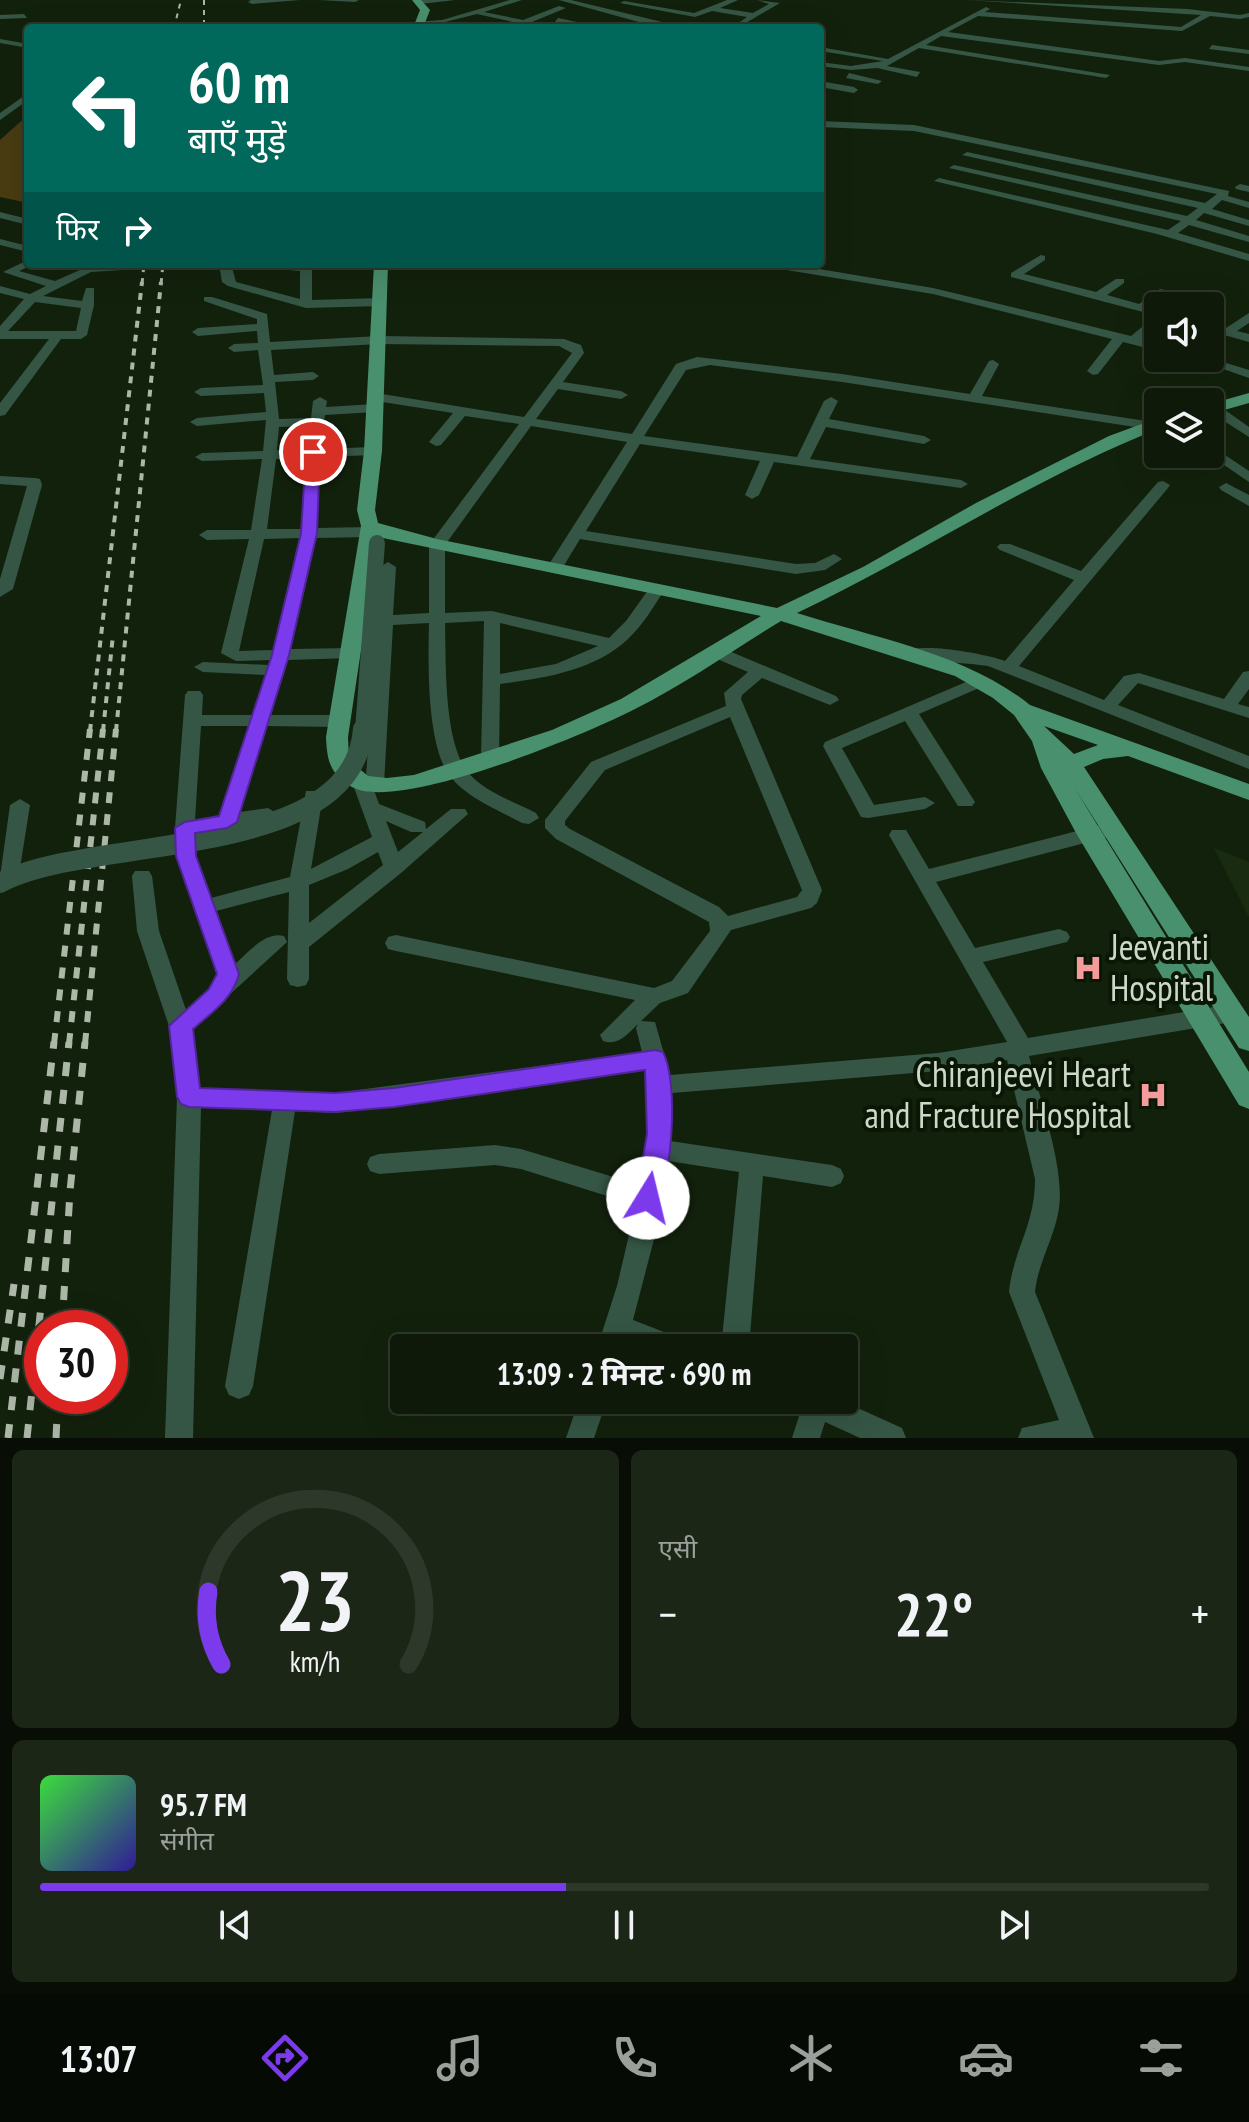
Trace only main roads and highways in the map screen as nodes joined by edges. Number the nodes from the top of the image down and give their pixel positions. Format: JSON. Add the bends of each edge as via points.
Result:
{"nodes":[{"id":1,"x":418,"y":1,"type":"edge"},
{"id":2,"x":419,"y":24,"type":"edge"},
{"id":3,"x":381,"y":268,"type":"edge"},
{"id":4,"x":1249,"y":398,"type":"edge"},
{"id":5,"x":1224,"y":405,"type":"edge"},
{"id":6,"x":1144,"y":428,"type":"edge"},
{"id":7,"x":374,"y":533,"type":"junction"},
{"id":8,"x":779,"y":614,"type":"junction"},
{"id":9,"x":1022,"y":710,"type":"junction"},
{"id":10,"x":1043,"y":740,"type":"junction"},
{"id":11,"x":1133,"y":750,"type":"junction"},
{"id":12,"x":1071,"y":764,"type":"junction"},
{"id":13,"x":1249,"y":792,"type":"edge"},
{"id":14,"x":1100,"y":831,"type":"junction"},
{"id":15,"x":1249,"y":1040,"type":"edge"},
{"id":16,"x":1249,"y":1097,"type":"edge"}],
"edges":[{"from":1,"to":2,"type":"main road","via":[[425,10]]},
{"from":3,"to":7,"type":"main road","via":[[366,510]]},
{"from":4,"to":5,"type":"main road"},
{"from":6,"to":8,"type":"main road"},
{"from":7,"to":8,"type":"main road"},
{"from":7,"to":8,"type":"main road","via":[[340,721],[338,762],[368,783],[416,782],[560,735],[629,704]]},
{"from":8,"to":9,"type":"main road","via":[[980,681]]},
{"from":9,"to":10,"type":"main road"},
{"from":9,"to":11,"type":"main road"},
{"from":10,"to":12,"type":"main road"},
{"from":10,"to":14,"type":"main road","via":[[1052,768]]},
{"from":11,"to":12,"type":"main road","via":[[1099,752]]},
{"from":11,"to":13,"type":"main road"},
{"from":12,"to":14,"type":"main road"},
{"from":14,"to":15,"type":"main road"},
{"from":14,"to":16,"type":"main road","via":[[1200,1019]]}]}
